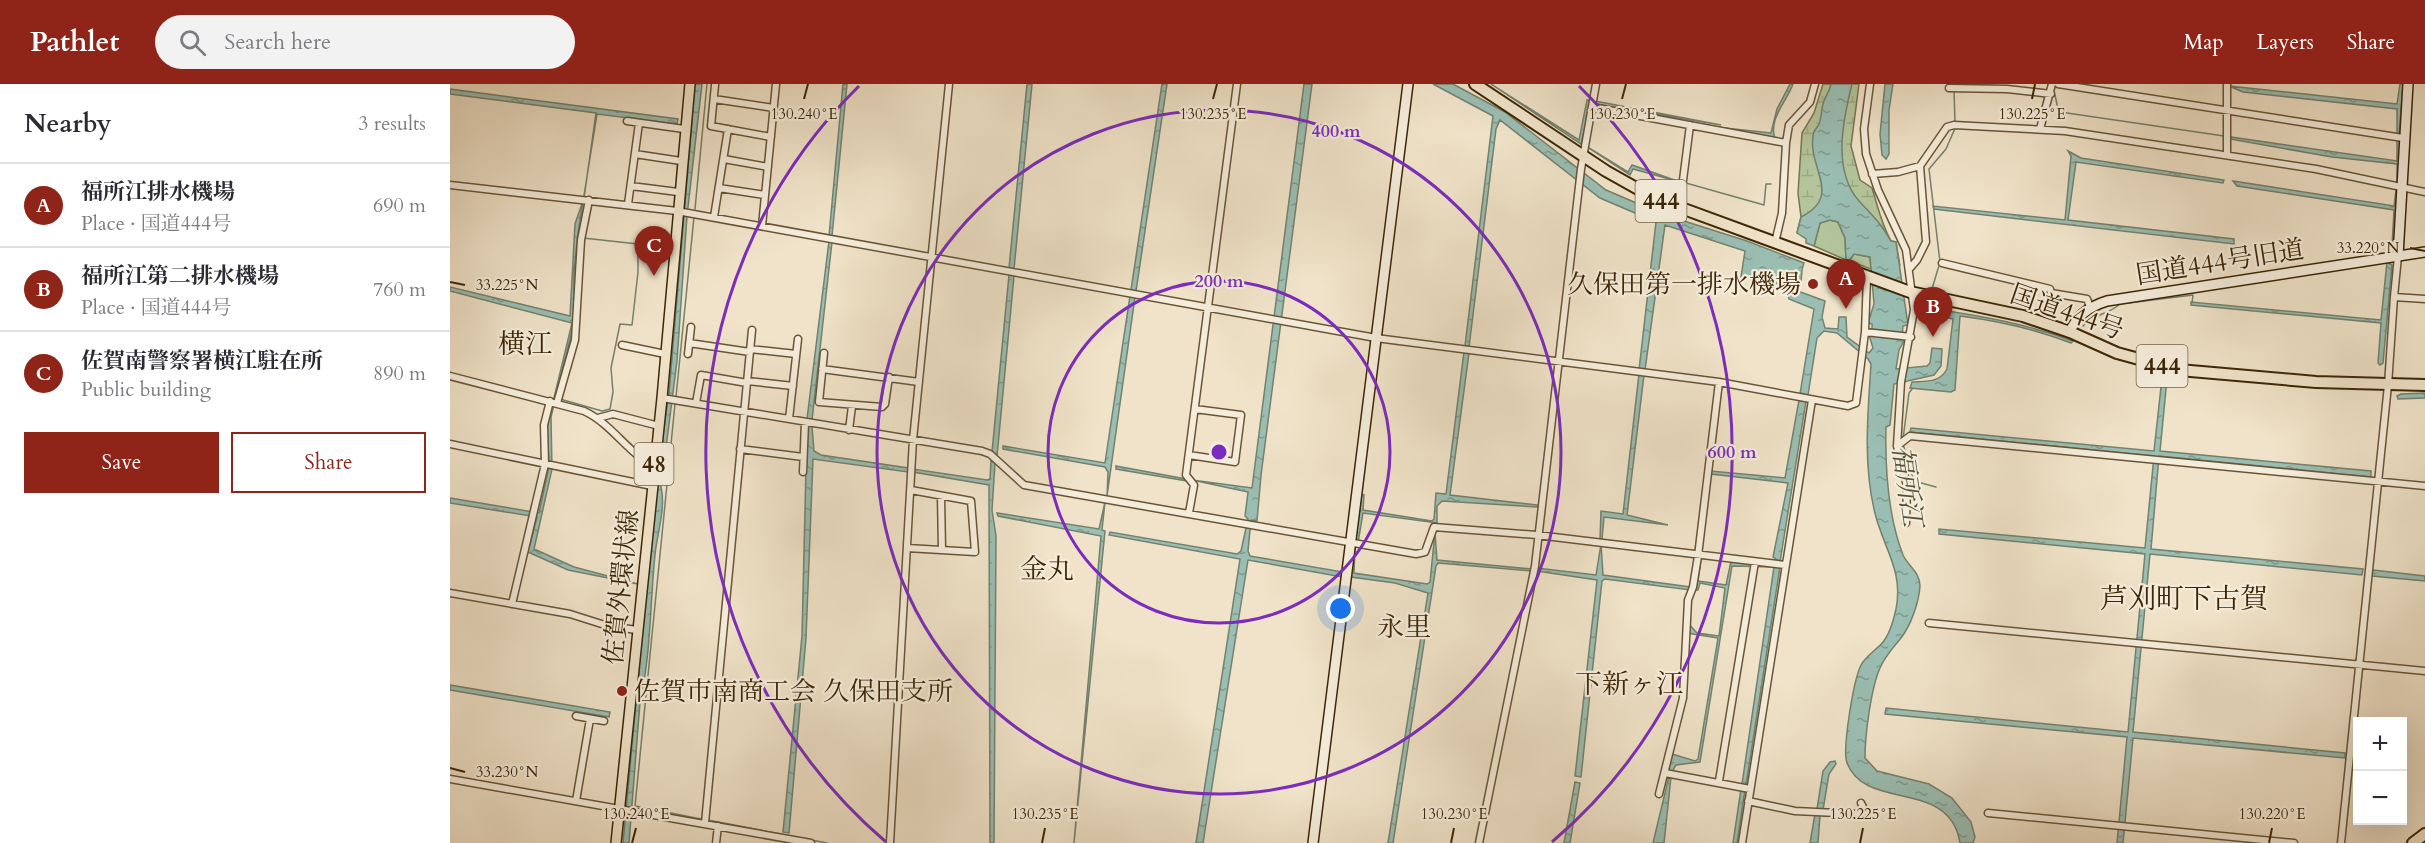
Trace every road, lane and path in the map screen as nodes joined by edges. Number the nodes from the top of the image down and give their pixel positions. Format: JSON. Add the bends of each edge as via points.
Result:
{"nodes":[{"id":1,"x":690,"y":84,"type":"edge"},
{"id":2,"x":776,"y":84,"type":"edge"},
{"id":3,"x":949,"y":84,"type":"edge"},
{"id":4,"x":1237,"y":84,"type":"edge"},
{"id":5,"x":1408,"y":84,"type":"edge"},
{"id":6,"x":1475,"y":84,"type":"edge"},
{"id":7,"x":1596,"y":84,"type":"edge"},
{"id":8,"x":1815,"y":84,"type":"edge"},
{"id":9,"x":1870,"y":84,"type":"edge"},
{"id":10,"x":2052,"y":84,"type":"edge"},
{"id":11,"x":2058,"y":84,"type":"edge"},
{"id":12,"x":2227,"y":84,"type":"edge"},
{"id":13,"x":2408,"y":84,"type":"edge"},
{"id":14,"x":715,"y":85,"type":"edge"},
{"id":15,"x":1953,"y":88,"type":"dead end"},
{"id":16,"x":2050,"y":94,"type":"junction"},
{"id":17,"x":714,"y":99,"type":"junction"},
{"id":18,"x":1592,"y":107,"type":"junction"},
{"id":19,"x":774,"y":108,"type":"junction"},
{"id":20,"x":2228,"y":111,"type":"junction"},
{"id":21,"x":627,"y":122,"type":"dead end"},
{"id":22,"x":639,"y":123,"type":"junction"},
{"id":23,"x":1690,"y":125,"type":"junction"},
{"id":24,"x":684,"y":129,"type":"junction"},
{"id":25,"x":728,"y":129,"type":"junction"},
{"id":26,"x":2040,"y":129,"type":"junction"},
{"id":27,"x":771,"y":137,"type":"junction"},
{"id":28,"x":2403,"y":138,"type":"junction"},
{"id":29,"x":1786,"y":143,"type":"junction"},
{"id":30,"x":635,"y":154,"type":"junction"},
{"id":31,"x":1583,"y":155,"type":"junction"},
{"id":32,"x":2227,"y":155,"type":"junction"},
{"id":33,"x":724,"y":159,"type":"junction"},
{"id":34,"x":681,"y":161,"type":"junction"},
{"id":35,"x":1920,"y":166,"type":"junction"},
{"id":36,"x":768,"y":167,"type":"junction"},
{"id":37,"x":1872,"y":174,"type":"junction"},
{"id":38,"x":450,"y":185,"type":"edge"},
{"id":39,"x":631,"y":186,"type":"junction"},
{"id":40,"x":2403,"y":187,"type":"junction"},
{"id":41,"x":719,"y":188,"type":"junction"},
{"id":42,"x":678,"y":192,"type":"junction"},
{"id":43,"x":2425,"y":192,"type":"edge"},
{"id":44,"x":765,"y":195,"type":"junction"},
{"id":45,"x":586,"y":200,"type":"junction"},
{"id":46,"x":628,"y":204,"type":"junction"},
{"id":47,"x":1677,"y":208,"type":"junction"},
{"id":48,"x":678,"y":211,"type":"junction"},
{"id":49,"x":714,"y":217,"type":"junction"},
{"id":50,"x":762,"y":226,"type":"junction"},
{"id":51,"x":1775,"y":243,"type":"junction"},
{"id":52,"x":2425,"y":252,"type":"edge"},
{"id":53,"x":2398,"y":256,"type":"junction"},
{"id":54,"x":931,"y":257,"type":"junction"},
{"id":55,"x":1942,"y":263,"type":"dead end"},
{"id":56,"x":1910,"y":268,"type":"junction"},
{"id":57,"x":1867,"y":277,"type":"junction"},
{"id":58,"x":1910,"y":292,"type":"junction"},
{"id":59,"x":2394,"y":297,"type":"junction"},
{"id":60,"x":2425,"y":299,"type":"edge"},
{"id":61,"x":2090,"y":307,"type":"junction"},
{"id":62,"x":1208,"y":308,"type":"junction"},
{"id":63,"x":691,"y":327,"type":"dead end"},
{"id":64,"x":752,"y":330,"type":"dead end"},
{"id":65,"x":1868,"y":332,"type":"junction"},
{"id":66,"x":2070,"y":332,"type":"junction"},
{"id":67,"x":1908,"y":337,"type":"junction"},
{"id":68,"x":1376,"y":338,"type":"junction"},
{"id":69,"x":798,"y":339,"type":"dead end"},
{"id":70,"x":689,"y":343,"type":"junction"},
{"id":71,"x":622,"y":345,"type":"dead end"},
{"id":72,"x":750,"y":351,"type":"junction"},
{"id":73,"x":824,"y":353,"type":"dead end"},
{"id":74,"x":665,"y":354,"type":"junction"},
{"id":75,"x":688,"y":354,"type":"dead end"},
{"id":76,"x":796,"y":354,"type":"junction"},
{"id":77,"x":1558,"y":362,"type":"junction"},
{"id":78,"x":822,"y":369,"type":"junction"},
{"id":79,"x":450,"y":376,"type":"edge"},
{"id":80,"x":889,"y":377,"type":"junction"},
{"id":81,"x":747,"y":382,"type":"junction"},
{"id":82,"x":919,"y":382,"type":"junction"},
{"id":83,"x":1719,"y":382,"type":"junction"},
{"id":84,"x":2388,"y":385,"type":"junction"},
{"id":85,"x":2425,"y":385,"type":"edge"},
{"id":86,"x":793,"y":386,"type":"junction"},
{"id":87,"x":667,"y":399,"type":"junction"},
{"id":88,"x":1812,"y":400,"type":"junction"},
{"id":89,"x":556,"y":401,"type":"junction"},
{"id":90,"x":696,"y":403,"type":"junction"},
{"id":91,"x":852,"y":406,"type":"junction"},
{"id":92,"x":1195,"y":409,"type":"junction"},
{"id":93,"x":744,"y":411,"type":"junction"},
{"id":94,"x":598,"y":418,"type":"junction"},
{"id":95,"x":789,"y":419,"type":"junction"},
{"id":96,"x":805,"y":422,"type":"junction"},
{"id":97,"x":659,"y":426,"type":"junction"},
{"id":98,"x":849,"y":430,"type":"junction"},
{"id":99,"x":913,"y":440,"type":"junction"},
{"id":100,"x":450,"y":444,"type":"edge"},
{"id":101,"x":1897,"y":446,"type":"junction"},
{"id":102,"x":740,"y":449,"type":"junction"},
{"id":103,"x":1189,"y":455,"type":"junction"},
{"id":104,"x":803,"y":457,"type":"junction"},
{"id":105,"x":548,"y":465,"type":"junction"},
{"id":106,"x":654,"y":467,"type":"junction"},
{"id":107,"x":803,"y":472,"type":"dead end"},
{"id":108,"x":2376,"y":481,"type":"junction"},
{"id":109,"x":652,"y":486,"type":"junction"},
{"id":110,"x":2425,"y":486,"type":"edge"},
{"id":111,"x":910,"y":490,"type":"junction"},
{"id":112,"x":941,"y":496,"type":"junction"},
{"id":113,"x":1189,"y":513,"type":"junction"},
{"id":114,"x":1906,"y":523,"type":"dead end"},
{"id":115,"x":1538,"y":535,"type":"junction"},
{"id":116,"x":1350,"y":543,"type":"junction"},
{"id":117,"x":907,"y":548,"type":"junction"},
{"id":118,"x":942,"y":550,"type":"junction"},
{"id":119,"x":1698,"y":556,"type":"junction"},
{"id":120,"x":1755,"y":562,"type":"junction"},
{"id":121,"x":1785,"y":565,"type":"junction"},
{"id":122,"x":450,"y":593,"type":"edge"},
{"id":123,"x":512,"y":604,"type":"junction"},
{"id":124,"x":1929,"y":623,"type":"dead end"},
{"id":125,"x":637,"y":630,"type":"junction"},
{"id":126,"x":2358,"y":664,"type":"junction"},
{"id":127,"x":2425,"y":671,"type":"edge"},
{"id":128,"x":576,"y":716,"type":"dead end"},
{"id":129,"x":590,"y":718,"type":"junction"},
{"id":130,"x":603,"y":721,"type":"dead end"},
{"id":131,"x":1665,"y":773,"type":"junction"},
{"id":132,"x":450,"y":779,"type":"edge"},
{"id":133,"x":1719,"y":781,"type":"junction"},
{"id":134,"x":1750,"y":789,"type":"junction"},
{"id":135,"x":1659,"y":794,"type":"dead end"},
{"id":136,"x":576,"y":801,"type":"junction"},
{"id":137,"x":1748,"y":801,"type":"junction"},
{"id":138,"x":1861,"y":803,"type":"dead end"},
{"id":139,"x":623,"y":809,"type":"junction"},
{"id":140,"x":1988,"y":813,"type":"dead end"},
{"id":141,"x":705,"y":823,"type":"junction"},
{"id":142,"x":718,"y":826,"type":"junction"},
{"id":143,"x":2425,"y":834,"type":"edge"},
{"id":144,"x":2222,"y":840,"type":"edge"},
{"id":145,"x":616,"y":843,"type":"edge"},
{"id":146,"x":716,"y":843,"type":"edge"},
{"id":147,"x":811,"y":843,"type":"edge"},
{"id":148,"x":890,"y":843,"type":"edge"},
{"id":149,"x":1313,"y":843,"type":"edge"},
{"id":150,"x":1479,"y":843,"type":"edge"},
{"id":151,"x":1742,"y":843,"type":"edge"},
{"id":152,"x":2294,"y":843,"type":"edge"},
{"id":153,"x":2341,"y":843,"type":"edge"},
{"id":154,"x":2413,"y":843,"type":"edge"}],
"edges":[{"from":1,"to":24,"type":"main road","name":"佐賀外環状線","number":"48"},
{"from":2,"to":19,"type":"street"},
{"from":3,"to":54,"type":"street"},
{"from":4,"to":62,"type":"street"},
{"from":5,"to":68,"type":"street"},
{"from":6,"to":31,"type":"highway","number":"444"},
{"from":7,"to":18,"type":"street"},
{"from":8,"to":29,"type":"street","via":[[1810,102],[1789,125]]},
{"from":9,"to":37,"type":"street","via":[[1864,141]]},
{"from":10,"to":16,"type":"street"},
{"from":11,"to":20,"type":"street"},
{"from":12,"to":20,"type":"street"},
{"from":13,"to":28,"type":"street"},
{"from":14,"to":17,"type":"street"},
{"from":15,"to":16,"type":"street"},
{"from":16,"to":26,"type":"street"},
{"from":17,"to":19,"type":"street"},
{"from":17,"to":25,"type":"street","via":[[711,126]]},
{"from":18,"to":23,"type":"street"},
{"from":18,"to":31,"type":"street"},
{"from":19,"to":27,"type":"street"},
{"from":20,"to":28,"type":"street"},
{"from":20,"to":32,"type":"street"},
{"from":21,"to":22,"type":"street"},
{"from":22,"to":24,"type":"street"},
{"from":22,"to":30,"type":"street"},
{"from":23,"to":29,"type":"street"},
{"from":23,"to":47,"type":"street"},
{"from":24,"to":34,"type":"main road","name":"佐賀外環状線","number":"48"},
{"from":25,"to":27,"type":"street"},
{"from":25,"to":33,"type":"street"},
{"from":26,"to":32,"type":"street"},
{"from":26,"to":35,"type":"street","via":[[1947,127]]},
{"from":27,"to":36,"type":"street"},
{"from":28,"to":40,"type":"street"},
{"from":29,"to":51,"type":"street","via":[[1782,213]]},
{"from":30,"to":34,"type":"street"},
{"from":30,"to":39,"type":"street"},
{"from":31,"to":47,"type":"highway","number":"444","via":[[1629,185]]},
{"from":31,"to":77,"type":"street"},
{"from":32,"to":40,"type":"street"},
{"from":33,"to":36,"type":"street"},
{"from":33,"to":41,"type":"street"},
{"from":34,"to":42,"type":"main road","name":"佐賀外環状線","number":"48"},
{"from":35,"to":37,"type":"street"},
{"from":35,"to":56,"type":"street","via":[[1926,242]]},
{"from":36,"to":44,"type":"street"},
{"from":37,"to":56,"type":"street"},
{"from":38,"to":45,"type":"street"},
{"from":39,"to":42,"type":"street"},
{"from":39,"to":46,"type":"street"},
{"from":40,"to":43,"type":"street"},
{"from":40,"to":53,"type":"street"},
{"from":41,"to":44,"type":"street"},
{"from":41,"to":49,"type":"street"},
{"from":42,"to":48,"type":"main road","name":"佐賀外環状線","number":"48"},
{"from":44,"to":50,"type":"street"},
{"from":45,"to":46,"type":"street"},
{"from":45,"to":89,"type":"street","via":[[577,324]]},
{"from":46,"to":48,"type":"street"},
{"from":47,"to":51,"type":"highway","number":"444"},
{"from":48,"to":49,"type":"street"},
{"from":48,"to":74,"type":"main road","name":"佐賀外環状線","number":"48"},
{"from":49,"to":50,"type":"street"},
{"from":50,"to":54,"type":"street"},
{"from":51,"to":57,"type":"highway","number":"444"},
{"from":52,"to":53,"type":"street","name":"国道444号旧道"},
{"from":53,"to":59,"type":"street"},
{"from":53,"to":61,"type":"street","name":"国道444号旧道","via":[[2107,301]]},
{"from":54,"to":62,"type":"street"},
{"from":54,"to":82,"type":"street"},
{"from":55,"to":61,"type":"street","via":[[2087,299]]},
{"from":56,"to":58,"type":"street"},
{"from":57,"to":58,"type":"highway","number":"444"},
{"from":57,"to":65,"type":"street"},
{"from":58,"to":66,"type":"highway","name":"国道444号","number":"444","via":[[2023,316]]},
{"from":58,"to":67,"type":"street","via":[[1914,310]]},
{"from":59,"to":60,"type":"street"},
{"from":59,"to":84,"type":"street"},
{"from":61,"to":66,"type":"street"},
{"from":62,"to":68,"type":"street"},
{"from":62,"to":92,"type":"street"},
{"from":63,"to":70,"type":"street"},
{"from":64,"to":72,"type":"street"},
{"from":65,"to":67,"type":"street"},
{"from":65,"to":88,"type":"street","via":[[1854,406]]},
{"from":66,"to":84,"type":"highway","name":"国道444号","number":"444","via":[[2117,353],[2179,370]]},
{"from":67,"to":101,"type":"street"},
{"from":68,"to":77,"type":"street"},
{"from":68,"to":116,"type":"street"},
{"from":69,"to":76,"type":"street"},
{"from":70,"to":72,"type":"street"},
{"from":70,"to":75,"type":"street"},
{"from":71,"to":74,"type":"street"},
{"from":72,"to":76,"type":"street"},
{"from":72,"to":81,"type":"street"},
{"from":73,"to":78,"type":"street"},
{"from":74,"to":87,"type":"main road","name":"佐賀外環状線","number":"48"},
{"from":76,"to":86,"type":"street"},
{"from":77,"to":83,"type":"street"},
{"from":77,"to":115,"type":"street"},
{"from":78,"to":80,"type":"street"},
{"from":78,"to":91,"type":"street","via":[[819,402]]},
{"from":79,"to":89,"type":"street"},
{"from":80,"to":82,"type":"street"},
{"from":80,"to":91,"type":"street","via":[[882,407]]},
{"from":81,"to":86,"type":"street"},
{"from":81,"to":90,"type":"street","via":[[701,375]]},
{"from":81,"to":93,"type":"street"},
{"from":82,"to":99,"type":"street"},
{"from":83,"to":88,"type":"street"},
{"from":83,"to":119,"type":"street"},
{"from":84,"to":85,"type":"highway","name":"国道444号","number":"444"},
{"from":84,"to":108,"type":"street"},
{"from":86,"to":95,"type":"street"},
{"from":87,"to":90,"type":"street"},
{"from":87,"to":97,"type":"main road","name":"佐賀外環状線","number":"48"},
{"from":88,"to":121,"type":"street"},
{"from":89,"to":94,"type":"street"},
{"from":89,"to":105,"type":"street","via":[[544,425]]},
{"from":90,"to":93,"type":"street"},
{"from":91,"to":98,"type":"street"},
{"from":92,"to":103,"type":"street"},
{"from":92,"to":103,"type":"street","via":[[1241,415],[1237,450],[1235,462]]},
{"from":93,"to":95,"type":"street"},
{"from":93,"to":102,"type":"street"},
{"from":94,"to":97,"type":"street","via":[[613,414]]},
{"from":94,"to":106,"type":"street"},
{"from":95,"to":96,"type":"street"},
{"from":96,"to":98,"type":"street"},
{"from":96,"to":104,"type":"street"},
{"from":97,"to":106,"type":"main road","name":"佐賀外環状線","number":"48"},
{"from":98,"to":99,"type":"street"},
{"from":99,"to":111,"type":"street"},
{"from":99,"to":113,"type":"street","via":[[990,454],[1024,485]]},
{"from":100,"to":105,"type":"street"},
{"from":101,"to":108,"type":"street","via":[[1907,438]]},
{"from":101,"to":114,"type":"street","via":[[1907,486]]},
{"from":102,"to":104,"type":"street"},
{"from":102,"to":141,"type":"street"},
{"from":103,"to":113,"type":"street","via":[[1186,475],[1194,485]]},
{"from":104,"to":107,"type":"street"},
{"from":105,"to":109,"type":"street"},
{"from":105,"to":123,"type":"street"},
{"from":106,"to":109,"type":"main road","name":"佐賀外環状線","number":"48"},
{"from":108,"to":110,"type":"street"},
{"from":108,"to":126,"type":"street"},
{"from":109,"to":125,"type":"main road","name":"佐賀外環状線","number":"48"},
{"from":111,"to":112,"type":"street"},
{"from":111,"to":117,"type":"street"},
{"from":112,"to":118,"type":"street"},
{"from":112,"to":118,"type":"street","via":[[971,501],[975,552]]},
{"from":113,"to":116,"type":"street"},
{"from":115,"to":116,"type":"street","via":[[1434,527],[1428,547],[1420,554]]},
{"from":115,"to":119,"type":"street"},
{"from":115,"to":150,"type":"street"},
{"from":116,"to":149,"type":"street"},
{"from":117,"to":118,"type":"street"},
{"from":117,"to":148,"type":"street"},
{"from":119,"to":120,"type":"street"},
{"from":119,"to":131,"type":"street","via":[[1688,600],[1683,698]]},
{"from":120,"to":121,"type":"street"},
{"from":120,"to":133,"type":"street"},
{"from":121,"to":134,"type":"street"},
{"from":122,"to":123,"type":"street"},
{"from":123,"to":125,"type":"street"},
{"from":124,"to":126,"type":"street"},
{"from":125,"to":139,"type":"main road","name":"佐賀外環状線","number":"48"},
{"from":126,"to":127,"type":"street"},
{"from":126,"to":153,"type":"street"},
{"from":128,"to":129,"type":"street"},
{"from":129,"to":130,"type":"street"},
{"from":129,"to":136,"type":"street"},
{"from":131,"to":133,"type":"street"},
{"from":131,"to":135,"type":"street"},
{"from":132,"to":136,"type":"street"},
{"from":133,"to":134,"type":"street"},
{"from":134,"to":137,"type":"street"},
{"from":136,"to":139,"type":"street"},
{"from":137,"to":138,"type":"street","via":[[1795,812],[1858,814],[1865,811]]},
{"from":137,"to":151,"type":"street"},
{"from":139,"to":141,"type":"street"},
{"from":139,"to":145,"type":"main road","name":"佐賀外環状線","number":"48"},
{"from":140,"to":144,"type":"street","via":[[2189,833]]},
{"from":141,"to":142,"type":"street"},
{"from":142,"to":146,"type":"street"},
{"from":142,"to":147,"type":"street"},
{"from":143,"to":154,"type":"highway"},
{"from":144,"to":152,"type":"street"}]}
